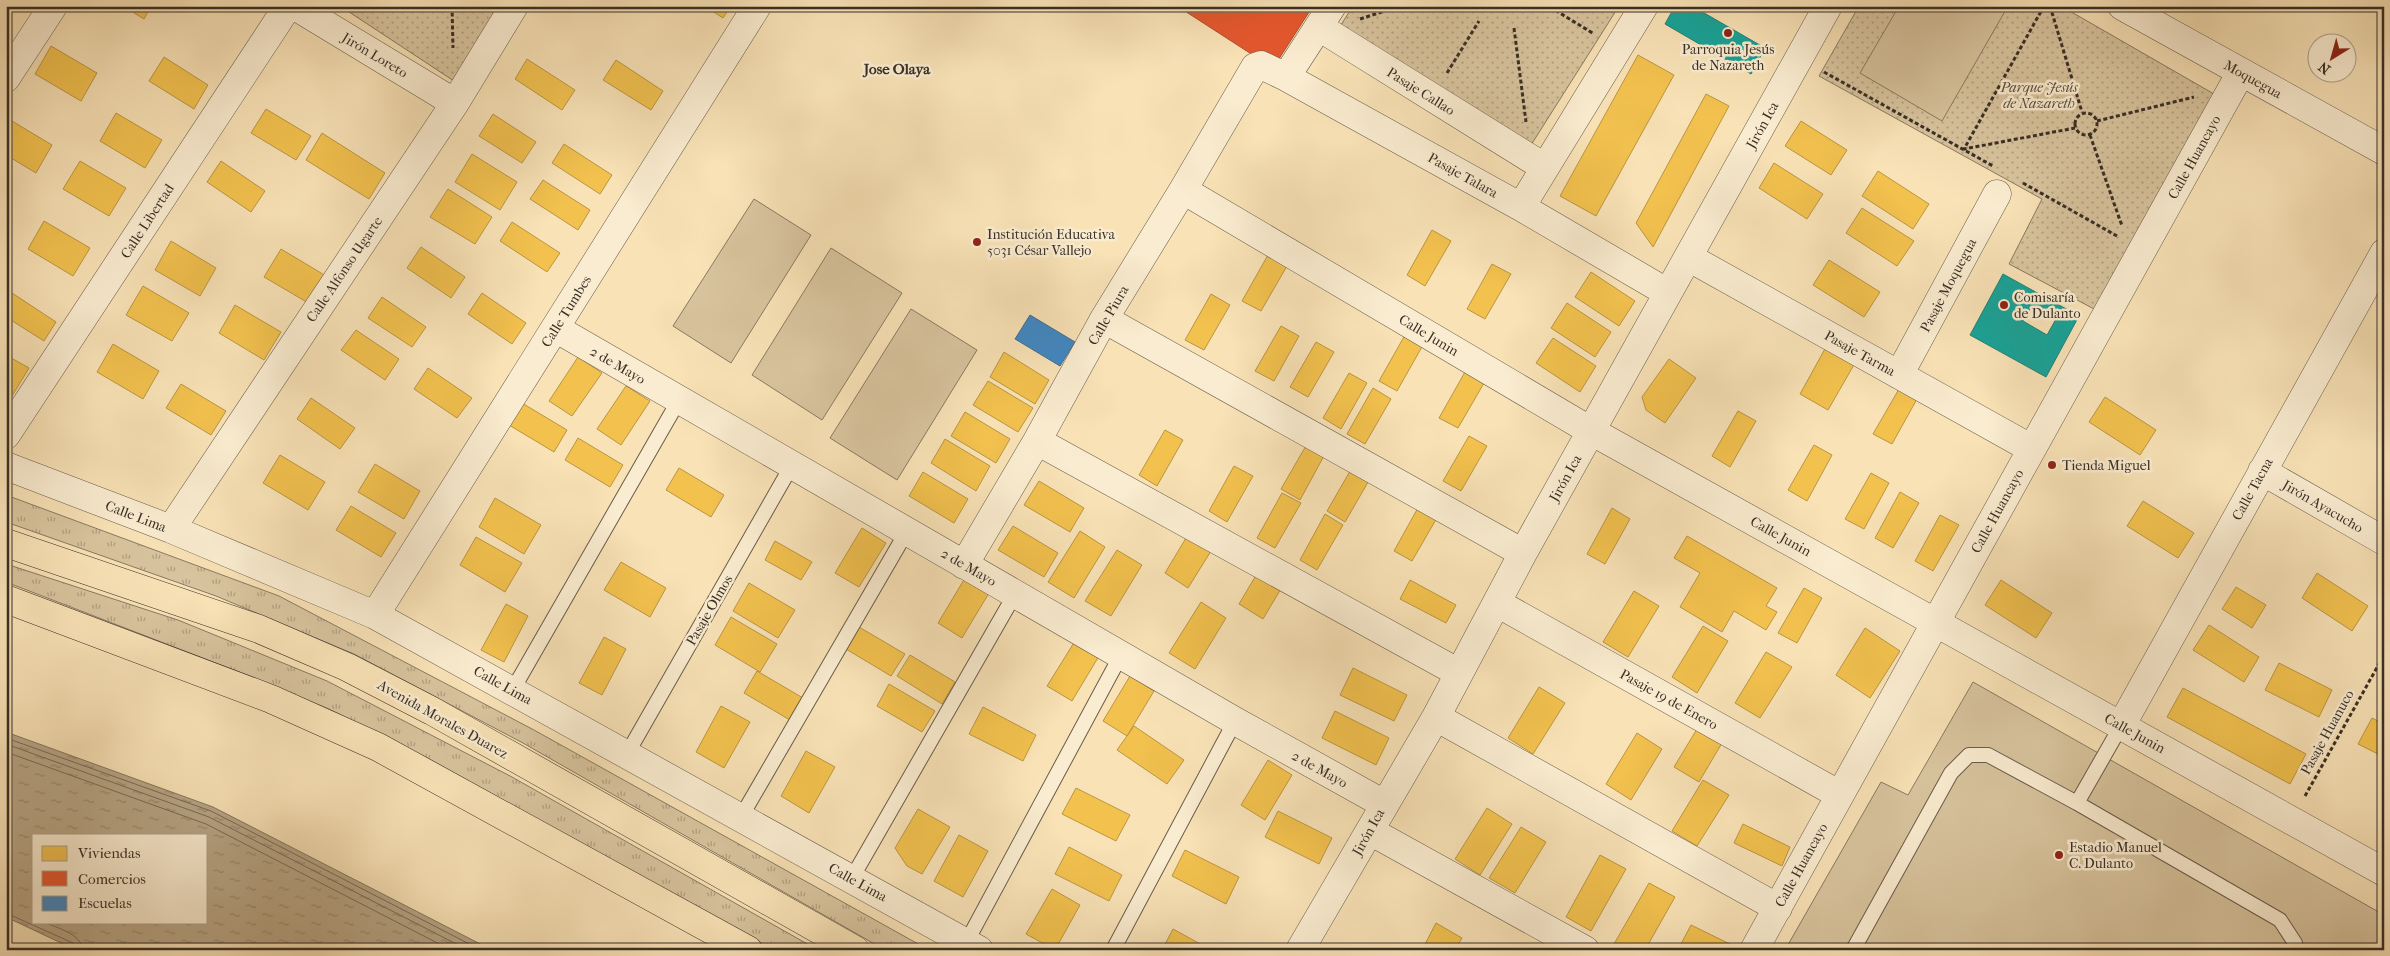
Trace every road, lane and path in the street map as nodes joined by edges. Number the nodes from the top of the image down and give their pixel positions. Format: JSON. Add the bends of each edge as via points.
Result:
{"nodes":[{"id":1,"x":53,"y":6,"type":"edge"},
{"id":2,"x":288,"y":6,"type":"edge"},
{"id":3,"x":295,"y":6,"type":"edge"},
{"id":4,"x":452,"y":6,"type":"edge"},
{"id":5,"x":514,"y":6,"type":"edge"},
{"id":6,"x":757,"y":6,"type":"edge"},
{"id":7,"x":1644,"y":6,"type":"edge"},
{"id":8,"x":1828,"y":6,"type":"edge"},
{"id":9,"x":2044,"y":6,"type":"edge"},
{"id":10,"x":2050,"y":6,"type":"edge"},
{"id":11,"x":2122,"y":6,"type":"edge"},
{"id":12,"x":1550,"y":7,"type":"edge"},
{"id":13,"x":1326,"y":17,"type":"edge"},
{"id":14,"x":1479,"y":21,"type":"dead end"},
{"id":15,"x":1514,"y":28,"type":"dead end"},
{"id":16,"x":1618,"y":48,"type":"junction"},
{"id":17,"x":454,"y":56,"type":"dead end"},
{"id":18,"x":1799,"y":58,"type":"junction"},
{"id":19,"x":1255,"y":67,"type":"joint"},
{"id":20,"x":1286,"y":77,"type":"junction"},
{"id":21,"x":6,"y":78,"type":"edge"},
{"id":22,"x":2236,"y":81,"type":"junction"},
{"id":23,"x":1433,"y":98,"type":"junction"},
{"id":24,"x":455,"y":103,"type":"junction"},
{"id":25,"x":2082,"y":112,"type":"junction"},
{"id":26,"x":2097,"y":120,"type":"junction"},
{"id":27,"x":2075,"y":128,"type":"junction"},
{"id":28,"x":2090,"y":135,"type":"junction"},
{"id":29,"x":1964,"y":149,"type":"junction"},
{"id":30,"x":2384,"y":151,"type":"edge"},
{"id":31,"x":1538,"y":163,"type":"junction"},
{"id":32,"x":1997,"y":181,"type":"joint"},
{"id":33,"x":2022,"y":182,"type":"dead end"},
{"id":34,"x":1184,"y":190,"type":"junction"},
{"id":35,"x":1520,"y":207,"type":"junction"},
{"id":36,"x":2134,"y":246,"type":"junction"},
{"id":37,"x":2384,"y":253,"type":"edge"},
{"id":38,"x":1688,"y":257,"type":"junction"},
{"id":39,"x":1668,"y":293,"type":"junction"},
{"id":40,"x":1104,"y":319,"type":"junction"},
{"id":41,"x":555,"y":328,"type":"junction"},
{"id":42,"x":1899,"y":375,"type":"junction"},
{"id":43,"x":679,"y":400,"type":"junction"},
{"id":44,"x":1591,"y":431,"type":"junction"},
{"id":45,"x":6,"y":436,"type":"edge"},
{"id":46,"x":1037,"y":441,"type":"junction"},
{"id":47,"x":2032,"y":449,"type":"junction"},
{"id":48,"x":792,"y":465,"type":"junction"},
{"id":49,"x":6,"y":466,"type":"edge"},
{"id":50,"x":2262,"y":472,"type":"junction"},
{"id":51,"x":171,"y":529,"type":"junction"},
{"id":52,"x":907,"y":531,"type":"junction"},
{"id":53,"x":2384,"y":541,"type":"edge"},
{"id":54,"x":6,"y":543,"type":"edge"},
{"id":55,"x":1524,"y":553,"type":"junction"},
{"id":56,"x":964,"y":565,"type":"junction"},
{"id":57,"x":1014,"y":594,"type":"junction"},
{"id":58,"x":6,"y":599,"type":"edge"},
{"id":59,"x":1497,"y":603,"type":"junction"},
{"id":60,"x":376,"y":615,"type":"junction"},
{"id":61,"x":1935,"y":622,"type":"junction"},
{"id":62,"x":1121,"y":655,"type":"junction"},
{"id":63,"x":2384,"y":655,"type":"edge"},
{"id":64,"x":1459,"y":673,"type":"junction"},
{"id":65,"x":512,"y":691,"type":"junction"},
{"id":66,"x":1436,"y":717,"type":"junction"},
{"id":67,"x":1235,"y":721,"type":"junction"},
{"id":68,"x":2121,"y":726,"type":"junction"},
{"id":69,"x":627,"y":754,"type":"junction"},
{"id":70,"x":1840,"y":794,"type":"junction"},
{"id":71,"x":2078,"y":803,"type":"junction"},
{"id":72,"x":1384,"y":804,"type":"junction"},
{"id":73,"x":741,"y":817,"type":"junction"},
{"id":74,"x":2291,"y":821,"type":"junction"},
{"id":75,"x":1370,"y":831,"type":"junction"},
{"id":76,"x":2384,"y":872,"type":"edge"},
{"id":77,"x":852,"y":878,"type":"junction"},
{"id":78,"x":1778,"y":908,"type":"junction"},
{"id":79,"x":972,"y":946,"type":"edge"},
{"id":80,"x":1307,"y":947,"type":"edge"},
{"id":81,"x":748,"y":950,"type":"edge"},
{"id":82,"x":855,"y":950,"type":"edge"},
{"id":83,"x":1113,"y":950,"type":"edge"},
{"id":84,"x":1585,"y":950,"type":"edge"},
{"id":85,"x":1754,"y":950,"type":"edge"},
{"id":86,"x":1853,"y":950,"type":"edge"},
{"id":87,"x":2293,"y":950,"type":"edge"}],
"edges":[{"from":1,"to":21,"type":"street"},
{"from":2,"to":45,"type":"street","name":"Calle Libertad"},
{"from":3,"to":24,"type":"street","name":"Jirón Loreto"},
{"from":4,"to":17,"type":"path"},
{"from":5,"to":24,"type":"street","name":"Calle Alfonso Ugarte"},
{"from":6,"to":41,"type":"street","name":"Calle Tumbes"},
{"from":7,"to":16,"type":"street"},
{"from":8,"to":18,"type":"street","name":"Jirón Ica"},
{"from":9,"to":29,"type":"path"},
{"from":10,"to":25,"type":"path"},
{"from":11,"to":22,"type":"street","name":"Moquegua"},
{"from":12,"to":16,"type":"path"},
{"from":13,"to":20,"type":"street"},
{"from":13,"to":23,"type":"street","name":"Pasaje Callao"},
{"from":14,"to":23,"type":"path"},
{"from":15,"to":31,"type":"path"},
{"from":16,"to":31,"type":"street"},
{"from":18,"to":29,"type":"path"},
{"from":18,"to":38,"type":"street","name":"Jirón Ica"},
{"from":19,"to":20,"type":"street","name":"Pasaje Talara","via":[[1261,65]]},
{"from":19,"to":34,"type":"street","name":"Calle Piura"},
{"from":20,"to":35,"type":"street","name":"Pasaje Talara"},
{"from":22,"to":26,"type":"path"},
{"from":22,"to":30,"type":"street","name":"Moquegua"},
{"from":22,"to":36,"type":"street","name":"Calle Huancayo"},
{"from":23,"to":31,"type":"street","name":"Pasaje Callao"},
{"from":24,"to":51,"type":"street","name":"Calle Alfonso Ugarte"},
{"from":25,"to":26,"type":"path","via":[[2092,114]]},
{"from":25,"to":27,"type":"path","via":[[2075,117]]},
{"from":26,"to":28,"type":"path","via":[[2097,127]]},
{"from":27,"to":28,"type":"path","via":[[2081,135]]},
{"from":27,"to":29,"type":"path"},
{"from":28,"to":36,"type":"path"},
{"from":29,"to":32,"type":"path"},
{"from":31,"to":35,"type":"street"},
{"from":32,"to":42,"type":"street","name":"Pasaje Moquegua"},
{"from":33,"to":36,"type":"path"},
{"from":34,"to":40,"type":"street","name":"Calle Piura"},
{"from":34,"to":44,"type":"street","name":"Calle Junin"},
{"from":35,"to":39,"type":"street","name":"Pasaje Talara"},
{"from":36,"to":47,"type":"street","name":"Calle Huancayo"},
{"from":37,"to":50,"type":"street","name":"Calle Tacna"},
{"from":38,"to":39,"type":"street","name":"Jirón Ica"},
{"from":38,"to":42,"type":"street","name":"Pasaje Tarma"},
{"from":39,"to":44,"type":"street","name":"Jirón Ica"},
{"from":40,"to":46,"type":"street","name":"Calle Piura"},
{"from":40,"to":55,"type":"street"},
{"from":41,"to":43,"type":"street","name":"2 de Mayo"},
{"from":41,"to":60,"type":"street","name":"Calle Tumbes"},
{"from":42,"to":47,"type":"street","name":"Pasaje Tarma"},
{"from":43,"to":48,"type":"street","name":"2 de Mayo"},
{"from":43,"to":65,"type":"lane"},
{"from":44,"to":55,"type":"street","name":"Jirón Ica"},
{"from":44,"to":61,"type":"street","name":"Calle Junin"},
{"from":46,"to":56,"type":"street","name":"Calle Piura"},
{"from":46,"to":64,"type":"street"},
{"from":47,"to":61,"type":"street","name":"Calle Huancayo"},
{"from":48,"to":52,"type":"street","name":"2 de Mayo"},
{"from":48,"to":69,"type":"lane","name":"Pasaje Olmos"},
{"from":49,"to":51,"type":"street","name":"Calle Lima"},
{"from":50,"to":53,"type":"street","name":"Jirón Ayacucho"},
{"from":50,"to":68,"type":"street","name":"Calle Tacna"},
{"from":51,"to":60,"type":"street","name":"Calle Lima"},
{"from":52,"to":56,"type":"street","name":"2 de Mayo"},
{"from":52,"to":73,"type":"lane"},
{"from":54,"to":82,"type":"highway","name":"Avenida Morales Duarez","via":[[259,629],[347,666],[440,715]]},
{"from":55,"to":59,"type":"street","name":"Jirón Ica"},
{"from":56,"to":57,"type":"street","name":"2 de Mayo"},
{"from":57,"to":62,"type":"street","name":"2 de Mayo"},
{"from":57,"to":77,"type":"lane"},
{"from":58,"to":81,"type":"highway","via":[[262,696],[370,743]]},
{"from":59,"to":64,"type":"street","name":"Jirón Ica"},
{"from":59,"to":70,"type":"street","name":"Pasaje 19 de Enero"},
{"from":60,"to":65,"type":"street","name":"Calle Lima"},
{"from":61,"to":68,"type":"street","name":"Calle Junin"},
{"from":61,"to":70,"type":"street","name":"Calle Huancayo"},
{"from":62,"to":67,"type":"street","name":"2 de Mayo"},
{"from":62,"to":79,"type":"lane"},
{"from":63,"to":74,"type":"path","name":"Pasaje Huanuco"},
{"from":64,"to":66,"type":"street","name":"Jirón Ica"},
{"from":65,"to":69,"type":"street","name":"Calle Lima"},
{"from":66,"to":72,"type":"street","name":"Jirón Ica"},
{"from":66,"to":78,"type":"street"},
{"from":67,"to":72,"type":"street","name":"2 de Mayo"},
{"from":67,"to":83,"type":"lane"},
{"from":68,"to":71,"type":"lane"},
{"from":68,"to":74,"type":"street","name":"Calle Junin"},
{"from":69,"to":73,"type":"street","name":"Calle Lima"},
{"from":70,"to":78,"type":"street","name":"Calle Huancayo"},
{"from":71,"to":86,"type":"lane","via":[[1988,755],[1969,755],[1950,773]]},
{"from":71,"to":87,"type":"lane","via":[[2280,920],[2294,943]]},
{"from":72,"to":75,"type":"street","name":"Jirón Ica"},
{"from":73,"to":77,"type":"street","name":"Calle Lima"},
{"from":74,"to":76,"type":"street","name":"Calle Junin"},
{"from":75,"to":80,"type":"street","name":"Jirón Ica"},
{"from":75,"to":84,"type":"street"},
{"from":77,"to":79,"type":"street","name":"Calle Lima"},
{"from":78,"to":85,"type":"street","name":"Calle Huancayo"}]}
